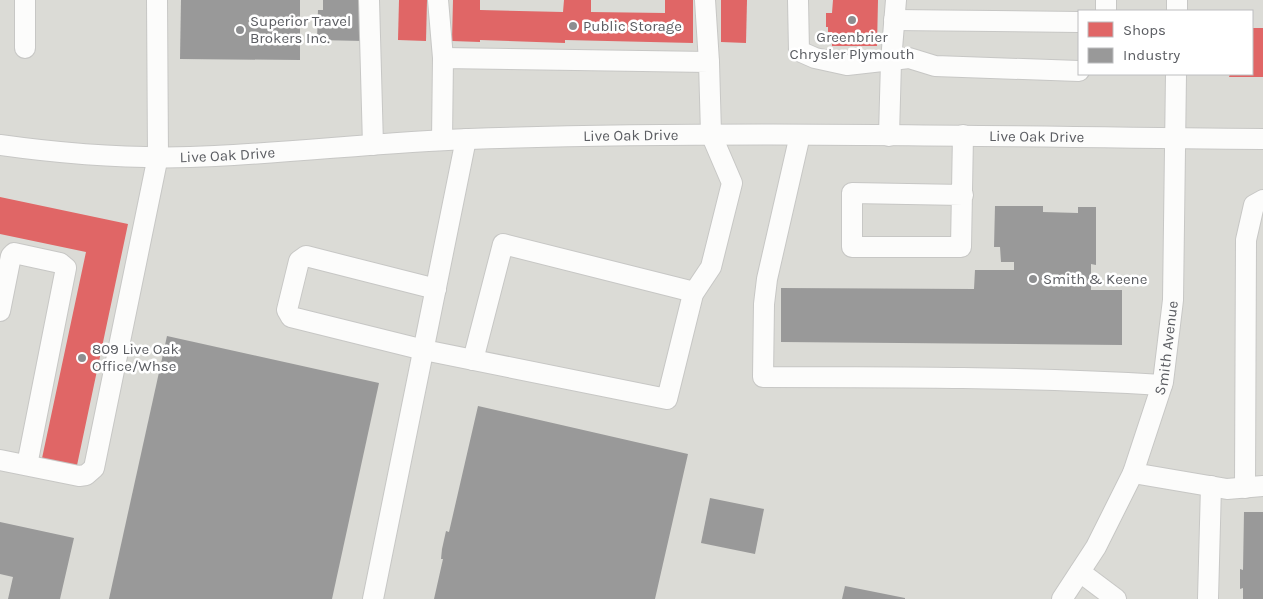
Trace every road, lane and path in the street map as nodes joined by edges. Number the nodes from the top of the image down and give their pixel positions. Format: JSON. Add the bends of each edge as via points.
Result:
{"nodes":[{"id":1,"x":25,"y":0,"type":"edge"},
{"id":2,"x":157,"y":0,"type":"edge"},
{"id":3,"x":369,"y":0,"type":"edge"},
{"id":4,"x":438,"y":0,"type":"edge"},
{"id":5,"x":705,"y":0,"type":"edge"},
{"id":6,"x":798,"y":0,"type":"edge"},
{"id":7,"x":896,"y":0,"type":"edge"},
{"id":8,"x":894,"y":20,"type":"junction"},
{"id":9,"x":1078,"y":22,"type":"edge"},
{"id":10,"x":25,"y":48,"type":"dead end"},
{"id":11,"x":443,"y":58,"type":"junction"},
{"id":12,"x":891,"y":60,"type":"junction"},
{"id":13,"x":709,"y":62,"type":"junction"},
{"id":14,"x":1078,"y":72,"type":"edge"},
{"id":15,"x":1176,"y":75,"type":"edge"},
{"id":16,"x":711,"y":134,"type":"junction"},
{"id":17,"x":800,"y":135,"type":"junction"},
{"id":18,"x":963,"y":135,"type":"junction"},
{"id":19,"x":889,"y":136,"type":"junction"},
{"id":20,"x":1176,"y":138,"type":"junction"},
{"id":21,"x":466,"y":139,"type":"junction"},
{"id":22,"x":1263,"y":139,"type":"edge"},
{"id":23,"x":442,"y":140,"type":"junction"},
{"id":24,"x":0,"y":145,"type":"edge"},
{"id":25,"x":372,"y":145,"type":"junction"},
{"id":26,"x":158,"y":156,"type":"junction"},
{"id":27,"x":963,"y":194,"type":"junction"},
{"id":28,"x":1263,"y":200,"type":"edge"},
{"id":29,"x":436,"y":289,"type":"junction"},
{"id":30,"x":694,"y":292,"type":"junction"},
{"id":31,"x":0,"y":310,"type":"edge"},
{"id":32,"x":424,"y":350,"type":"junction"},
{"id":33,"x":473,"y":360,"type":"junction"},
{"id":34,"x":1162,"y":385,"type":"junction"},
{"id":35,"x":0,"y":460,"type":"edge"},
{"id":36,"x":26,"y":465,"type":"junction"},
{"id":37,"x":1133,"y":473,"type":"junction"},
{"id":38,"x":1211,"y":486,"type":"junction"},
{"id":39,"x":1254,"y":487,"type":"edge"},
{"id":40,"x":1080,"y":572,"type":"junction"},
{"id":41,"x":372,"y":599,"type":"edge"},
{"id":42,"x":1062,"y":599,"type":"edge"},
{"id":43,"x":1116,"y":599,"type":"edge"},
{"id":44,"x":1208,"y":599,"type":"edge"}],
"edges":[{"from":1,"to":10,"type":"street"},
{"from":2,"to":26,"type":"street"},
{"from":3,"to":25,"type":"street"},
{"from":4,"to":11,"type":"street"},
{"from":5,"to":13,"type":"street"},
{"from":6,"to":12,"type":"street","via":[[799,51],[847,65]]},
{"from":7,"to":8,"type":"street"},
{"from":8,"to":9,"type":"street"},
{"from":8,"to":12,"type":"street"},
{"from":11,"to":13,"type":"street"},
{"from":11,"to":23,"type":"street"},
{"from":12,"to":14,"type":"street","via":[[909,58],[935,66]]},
{"from":12,"to":19,"type":"street"},
{"from":13,"to":16,"type":"street"},
{"from":15,"to":20,"type":"street","name":"Smith Avenue"},
{"from":16,"to":17,"type":"street","name":"Live Oak Drive"},
{"from":16,"to":21,"type":"street","name":"Live Oak Drive"},
{"from":16,"to":30,"type":"street","via":[[732,183],[711,267]]},
{"from":17,"to":19,"type":"street","name":"Live Oak Drive"},
{"from":17,"to":34,"type":"street","via":[[767,279],[763,377],[1080,380]]},
{"from":18,"to":19,"type":"street","name":"Live Oak Drive"},
{"from":18,"to":20,"type":"street","name":"Live Oak Drive"},
{"from":18,"to":27,"type":"street"},
{"from":20,"to":22,"type":"street","name":"Live Oak Drive"},
{"from":20,"to":34,"type":"street","name":"Smith Avenue","via":[[1173,300]]},
{"from":21,"to":23,"type":"street","name":"Live Oak Drive"},
{"from":21,"to":29,"type":"street"},
{"from":23,"to":25,"type":"street","name":"Live Oak Drive"},
{"from":24,"to":26,"type":"street","name":"Live Oak Drive"},
{"from":25,"to":26,"type":"street","name":"Live Oak Drive","via":[[213,156]]},
{"from":26,"to":36,"type":"street","via":[[94,468],[79,476]]},
{"from":27,"to":27,"type":"street","via":[[961,247],[852,247],[852,193]]},
{"from":28,"to":39,"type":"street","via":[[1254,205],[1246,240]]},
{"from":29,"to":32,"type":"street"},
{"from":29,"to":32,"type":"street","via":[[306,256],[299,261],[287,310],[291,317]]},
{"from":30,"to":33,"type":"street","via":[[667,399]]},
{"from":30,"to":33,"type":"street","via":[[503,244]]},
{"from":31,"to":36,"type":"street","via":[[14,253],[60,263],[66,268]]},
{"from":32,"to":33,"type":"street"},
{"from":32,"to":41,"type":"street"},
{"from":34,"to":37,"type":"street","name":"Smith Avenue"},
{"from":35,"to":36,"type":"street"},
{"from":37,"to":38,"type":"street"},
{"from":37,"to":40,"type":"street","name":"Smith Avenue"},
{"from":38,"to":39,"type":"street"},
{"from":38,"to":44,"type":"street"},
{"from":40,"to":42,"type":"street","name":"Smith Avenue"},
{"from":40,"to":43,"type":"street"}]}
